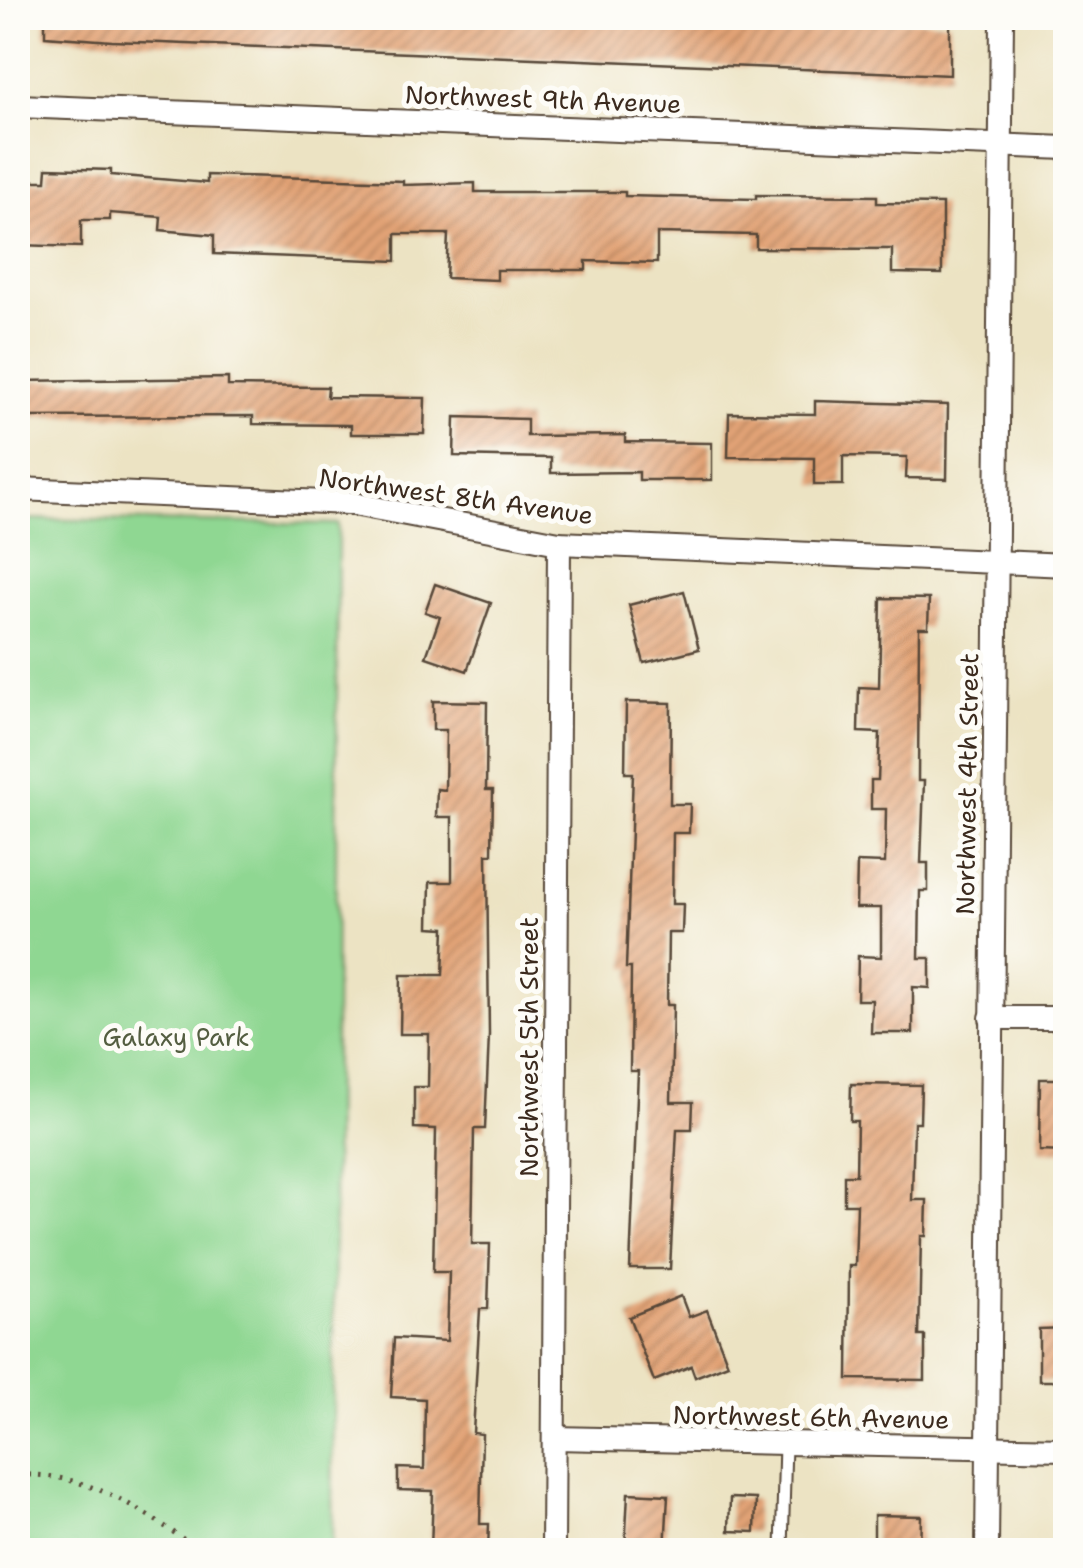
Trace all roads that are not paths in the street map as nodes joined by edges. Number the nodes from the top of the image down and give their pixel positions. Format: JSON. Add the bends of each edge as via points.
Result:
{"nodes":[{"id":1,"x":1002,"y":18,"type":"edge"},
{"id":2,"x":18,"y":106,"type":"edge"},
{"id":3,"x":1003,"y":145,"type":"junction"},
{"id":4,"x":1066,"y":148,"type":"edge"},
{"id":5,"x":18,"y":489,"type":"edge"},
{"id":6,"x":559,"y":543,"type":"junction"},
{"id":7,"x":998,"y":562,"type":"junction"},
{"id":8,"x":1066,"y":564,"type":"edge"},
{"id":9,"x":990,"y":1018,"type":"junction"},
{"id":10,"x":1066,"y":1018,"type":"edge"},
{"id":11,"x":554,"y":1438,"type":"junction"},
{"id":12,"x":785,"y":1444,"type":"junction"},
{"id":13,"x":987,"y":1449,"type":"junction"},
{"id":14,"x":1066,"y":1450,"type":"edge"},
{"id":15,"x":553,"y":1550,"type":"edge"},
{"id":16,"x":782,"y":1550,"type":"edge"},
{"id":17,"x":986,"y":1550,"type":"edge"}],
"edges":[{"from":1,"to":3,"type":"street","name":"Northwest 4th Street"},
{"from":2,"to":3,"type":"street","name":"Northwest 9th Avenue"},
{"from":3,"to":4,"type":"street","name":"Northwest 9th Avenue"},
{"from":3,"to":7,"type":"street","name":"Northwest 4th Street"},
{"from":5,"to":6,"type":"street","name":"Northwest 8th Avenue","via":[[348,503]]},
{"from":6,"to":7,"type":"street","name":"Northwest 8th Avenue"},
{"from":6,"to":11,"type":"street","name":"Northwest 5th Street"},
{"from":7,"to":8,"type":"street","name":"Northwest 8th Avenue"},
{"from":7,"to":9,"type":"street","name":"Northwest 4th Street"},
{"from":9,"to":10,"type":"street"},
{"from":9,"to":13,"type":"street","name":"Northwest 4th Street"},
{"from":11,"to":12,"type":"street","name":"Northwest 6th Avenue"},
{"from":11,"to":15,"type":"street","name":"Northwest 5th Street"},
{"from":12,"to":13,"type":"street","name":"Northwest 6th Avenue"},
{"from":12,"to":16,"type":"lane"},
{"from":13,"to":14,"type":"street","name":"Northwest 6th Avenue"},
{"from":13,"to":17,"type":"street","name":"Northwest 4th Street"}]}
